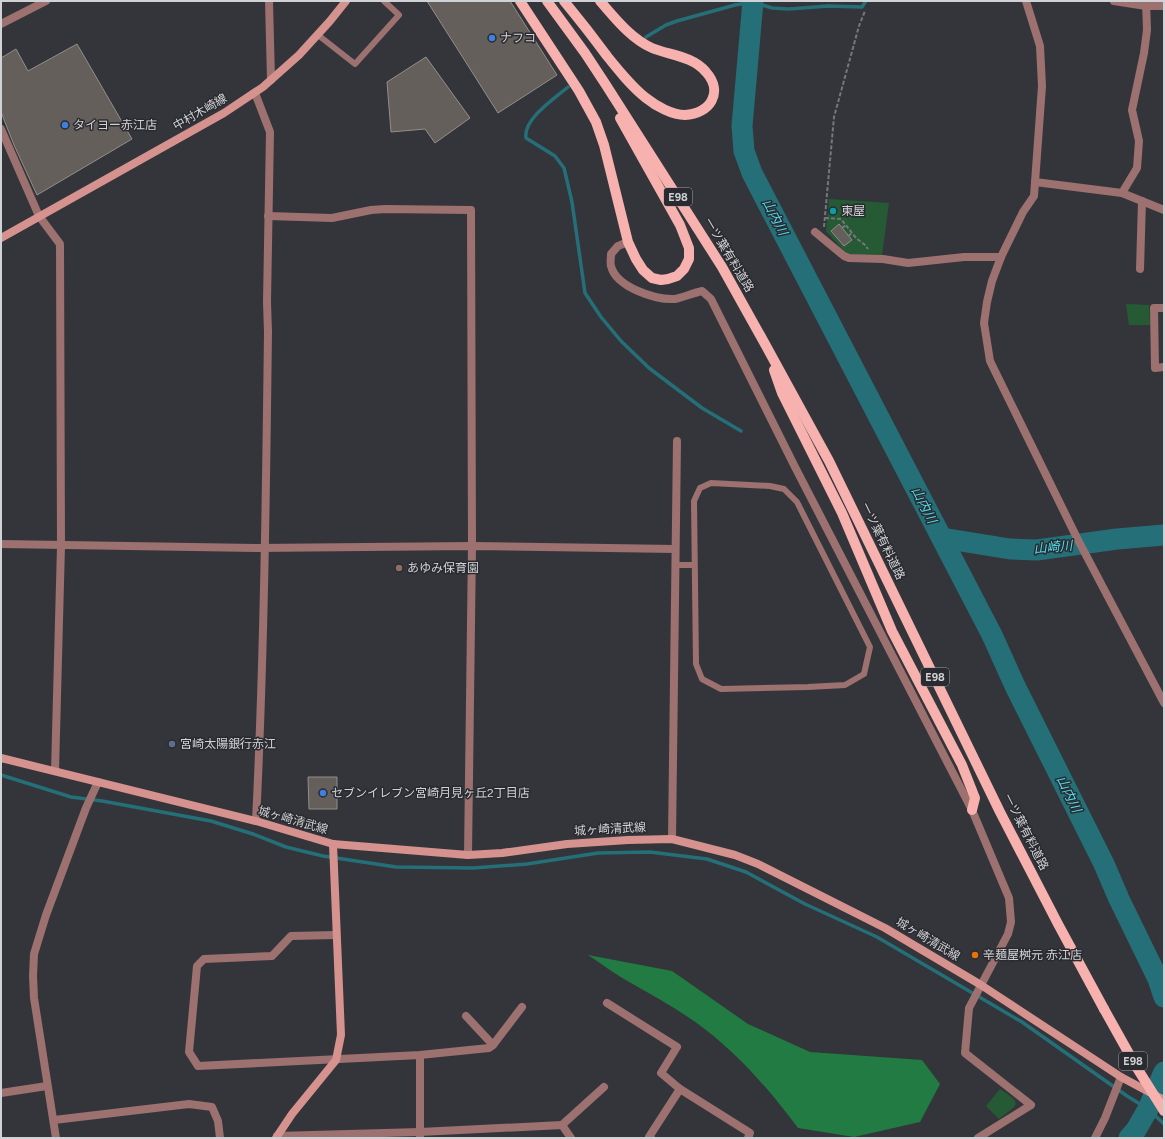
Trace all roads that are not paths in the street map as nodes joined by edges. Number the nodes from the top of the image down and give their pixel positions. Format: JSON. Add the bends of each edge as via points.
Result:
{"nodes":[{"id":1,"x":46,"y":1,"type":"edge"},
{"id":2,"x":269,"y":1,"type":"edge"},
{"id":3,"x":346,"y":1,"type":"edge"},
{"id":4,"x":384,"y":1,"type":"edge"},
{"id":5,"x":520,"y":1,"type":"edge"},
{"id":6,"x":547,"y":1,"type":"edge"},
{"id":7,"x":564,"y":1,"type":"edge"},
{"id":8,"x":600,"y":1,"type":"edge"},
{"id":9,"x":1026,"y":1,"type":"edge"},
{"id":10,"x":1114,"y":1,"type":"edge"},
{"id":11,"x":1146,"y":4,"type":"edge"},
{"id":12,"x":1164,"y":6,"type":"edge"},
{"id":13,"x":1,"y":24,"type":"edge"},
{"id":14,"x":318,"y":35,"type":"junction"},
{"id":15,"x":585,"y":53,"type":"junction"},
{"id":16,"x":271,"y":80,"type":"junction"},
{"id":17,"x":255,"y":93,"type":"junction"},
{"id":18,"x":1,"y":129,"type":"edge"},
{"id":19,"x":1035,"y":182,"type":"junction"},
{"id":20,"x":1122,"y":193,"type":"junction"},
{"id":21,"x":1142,"y":201,"type":"junction"},
{"id":22,"x":1164,"y":210,"type":"edge"},
{"id":23,"x":39,"y":216,"type":"junction"},
{"id":24,"x":268,"y":216,"type":"junction"},
{"id":25,"x":816,"y":232,"type":"dead end"},
{"id":26,"x":1,"y":238,"type":"edge"},
{"id":27,"x":628,"y":242,"type":"junction"},
{"id":28,"x":1001,"y":256,"type":"junction"},
{"id":29,"x":1140,"y":269,"type":"dead end"},
{"id":30,"x":1164,"y":308,"type":"edge"},
{"id":31,"x":765,"y":344,"type":"junction"},
{"id":32,"x":1164,"y":367,"type":"edge"},
{"id":33,"x":677,"y":441,"type":"dead end"},
{"id":34,"x":1,"y":544,"type":"edge"},
{"id":35,"x":61,"y":546,"type":"junction"},
{"id":36,"x":472,"y":546,"type":"junction"},
{"id":37,"x":265,"y":548,"type":"junction"},
{"id":38,"x":675,"y":549,"type":"junction"},
{"id":39,"x":675,"y":565,"type":"junction"},
{"id":40,"x":694,"y":566,"type":"junction"},
{"id":41,"x":1164,"y":703,"type":"edge"},
{"id":42,"x":1,"y":758,"type":"edge"},
{"id":43,"x":55,"y":771,"type":"junction"},
{"id":44,"x":98,"y":782,"type":"junction"},
{"id":45,"x":972,"y":810,"type":"junction"},
{"id":46,"x":256,"y":821,"type":"junction"},
{"id":47,"x":672,"y":839,"type":"junction"},
{"id":48,"x":333,"y":847,"type":"junction"},
{"id":49,"x":468,"y":855,"type":"junction"},
{"id":50,"x":336,"y":935,"type":"junction"},
{"id":51,"x":981,"y":985,"type":"junction"},
{"id":52,"x":607,"y":1003,"type":"dead end"},
{"id":53,"x":522,"y":1007,"type":"dead end"},
{"id":54,"x":466,"y":1016,"type":"dead end"},
{"id":55,"x":493,"y":1045,"type":"junction"},
{"id":56,"x":420,"y":1055,"type":"junction"},
{"id":57,"x":336,"y":1060,"type":"junction"},
{"id":58,"x":1121,"y":1077,"type":"junction"},
{"id":59,"x":47,"y":1086,"type":"junction"},
{"id":60,"x":604,"y":1087,"type":"dead end"},
{"id":61,"x":680,"y":1089,"type":"junction"},
{"id":62,"x":1,"y":1093,"type":"edge"},
{"id":63,"x":1164,"y":1100,"type":"edge"},
{"id":64,"x":1164,"y":1111,"type":"edge"},
{"id":65,"x":54,"y":1120,"type":"junction"},
{"id":66,"x":562,"y":1125,"type":"junction"},
{"id":67,"x":420,"y":1135,"type":"edge"},
{"id":68,"x":277,"y":1137,"type":"edge"},
{"id":69,"x":56,"y":1138,"type":"edge"},
{"id":70,"x":220,"y":1138,"type":"edge"},
{"id":71,"x":571,"y":1138,"type":"edge"},
{"id":72,"x":651,"y":1138,"type":"edge"},
{"id":73,"x":748,"y":1138,"type":"edge"},
{"id":74,"x":978,"y":1138,"type":"edge"},
{"id":75,"x":1095,"y":1138,"type":"edge"}],
"edges":[{"from":1,"to":13,"type":"street"},
{"from":2,"to":16,"type":"street"},
{"from":3,"to":14,"type":"main road","name":"中村木崎線"},
{"from":4,"to":14,"type":"lane","via":[[399,15],[355,64]]},
{"from":5,"to":27,"type":"main road","via":[[579,91],[596,122]]},
{"from":6,"to":15,"type":"main road","name":"一ツ葉有料道路","number":"E98"},
{"from":7,"to":8,"type":"main road","via":[[630,84],[647,98],[674,113],[684,115],[705,108],[714,97],[714,82],[706,71],[690,60],[643,43],[620,24]]},
{"from":9,"to":19,"type":"street","via":[[1040,46],[1042,80]]},
{"from":10,"to":11,"type":"street"},
{"from":11,"to":12,"type":"street"},
{"from":11,"to":20,"type":"street","via":[[1147,30],[1144,53],[1132,110],[1139,141],[1137,168]]},
{"from":14,"to":16,"type":"main road","name":"中村木崎線"},
{"from":15,"to":27,"type":"main road","via":[[680,225],[689,248],[689,259],[677,276],[661,280],[652,278],[636,259]]},
{"from":15,"to":31,"type":"main road","name":"一ツ葉有料道路","number":"E98","via":[[722,267]]},
{"from":16,"to":17,"type":"main road","name":"中村木崎線"},
{"from":17,"to":23,"type":"main road","name":"中村木崎線","via":[[224,113]]},
{"from":17,"to":24,"type":"street","via":[[270,132]]},
{"from":18,"to":23,"type":"street"},
{"from":19,"to":20,"type":"street"},
{"from":19,"to":28,"type":"street","via":[[1034,196]]},
{"from":20,"to":21,"type":"street"},
{"from":21,"to":22,"type":"street"},
{"from":21,"to":29,"type":"street"},
{"from":23,"to":26,"type":"main road","name":"中村木崎線"},
{"from":23,"to":35,"type":"street","via":[[60,244]]},
{"from":24,"to":36,"type":"street","via":[[332,218],[385,209],[471,210]]},
{"from":24,"to":37,"type":"street"},
{"from":25,"to":28,"type":"street","via":[[849,258],[908,263],[964,256]]},
{"from":27,"to":45,"type":"street","via":[[618,246],[611,254],[611,266],[615,275],[631,289],[662,298],[676,299],[702,291],[711,299]]},
{"from":28,"to":41,"type":"street","via":[[990,288],[984,323],[990,360],[1078,540]]},
{"from":30,"to":32,"type":"street","via":[[1154,308],[1155,368]]},
{"from":31,"to":45,"type":"main road","via":[[782,393],[842,513],[892,632],[962,765],[975,798]]},
{"from":31,"to":64,"type":"main road","name":"一ツ葉有料道路","number":"E98","bridge":true,"via":[[829,461],[1000,812],[1061,931],[1136,1068]]},
{"from":33,"to":38,"type":"street"},
{"from":34,"to":35,"type":"street"},
{"from":35,"to":37,"type":"street"},
{"from":35,"to":43,"type":"street"},
{"from":36,"to":37,"type":"street"},
{"from":36,"to":38,"type":"street"},
{"from":36,"to":49,"type":"street"},
{"from":37,"to":46,"type":"street"},
{"from":38,"to":39,"type":"street"},
{"from":39,"to":40,"type":"lane"},
{"from":39,"to":47,"type":"street"},
{"from":40,"to":40,"type":"lane","via":[[696,664],[702,680],[721,689],[808,687],[845,685],[864,674],[870,647],[796,502],[784,489],[711,483],[700,488],[694,501]]},
{"from":42,"to":43,"type":"main road","name":"城ヶ崎清武線"},
{"from":43,"to":44,"type":"main road","name":"城ヶ崎清武線"},
{"from":44,"to":46,"type":"main road","name":"城ヶ崎清武線"},
{"from":44,"to":59,"type":"street","via":[[86,807],[34,954],[34,998]]},
{"from":45,"to":51,"type":"street","via":[[1009,898],[1011,922],[1008,934]]},
{"from":46,"to":48,"type":"main road","name":"城ヶ崎清武線"},
{"from":47,"to":49,"type":"main road","name":"城ヶ崎清武線","via":[[567,844]]},
{"from":47,"to":51,"type":"main road","name":"城ヶ崎清武線","via":[[735,855],[758,864],[885,928]]},
{"from":48,"to":49,"type":"main road","name":"城ヶ崎清武線"},
{"from":48,"to":50,"type":"main road"},
{"from":50,"to":57,"type":"main road","via":[[341,1035]]},
{"from":50,"to":57,"type":"street","via":[[291,936],[272,956],[204,959],[197,966],[189,1052],[198,1066]]},
{"from":51,"to":58,"type":"main road","name":"城ヶ崎清武線"},
{"from":51,"to":74,"type":"street","via":[[969,1008],[965,1053],[1031,1106]]},
{"from":52,"to":61,"type":"street","via":[[677,1047],[661,1072]]},
{"from":53,"to":55,"type":"street"},
{"from":54,"to":55,"type":"street"},
{"from":55,"to":56,"type":"street","via":[[489,1048]]},
{"from":56,"to":57,"type":"street"},
{"from":56,"to":67,"type":"street"},
{"from":57,"to":68,"type":"main road","via":[[292,1114]]},
{"from":58,"to":63,"type":"main road","name":"城ヶ崎清武線"},
{"from":58,"to":75,"type":"street"},
{"from":59,"to":62,"type":"street"},
{"from":59,"to":65,"type":"street"},
{"from":60,"to":66,"type":"street"},
{"from":61,"to":72,"type":"street","via":[[649,1137]]},
{"from":61,"to":73,"type":"street","via":[[750,1133]]},
{"from":65,"to":69,"type":"street"},
{"from":65,"to":70,"type":"street","via":[[189,1104],[212,1107],[218,1121]]},
{"from":66,"to":67,"type":"street"},
{"from":66,"to":71,"type":"street"},
{"from":67,"to":68,"type":"street"}]}
